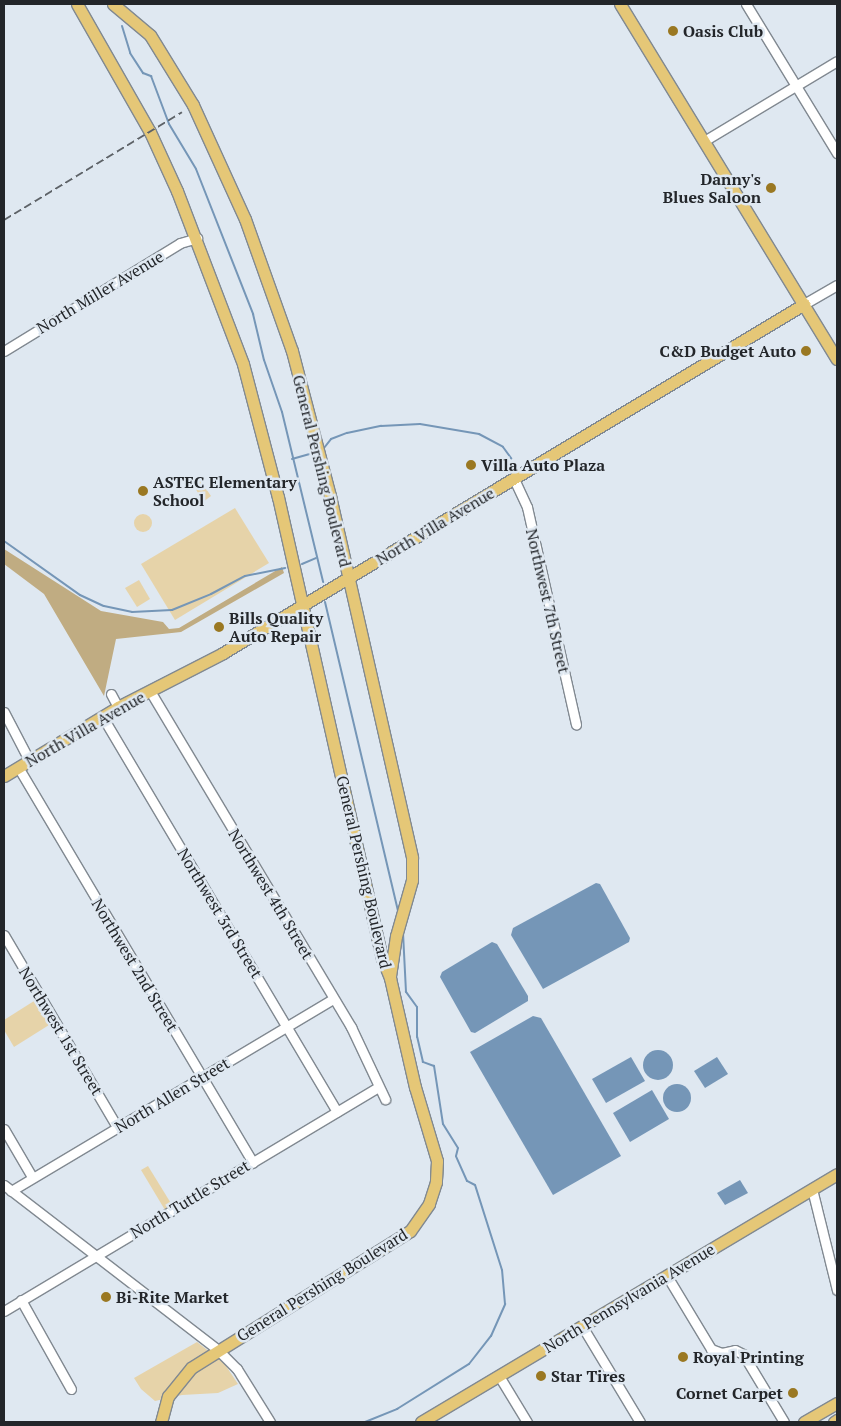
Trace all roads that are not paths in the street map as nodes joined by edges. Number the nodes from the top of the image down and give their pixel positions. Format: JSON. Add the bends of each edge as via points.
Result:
{"nodes":[{"id":1,"x":77,"y":4,"type":"edge"},
{"id":2,"x":113,"y":4,"type":"edge"},
{"id":3,"x":620,"y":4,"type":"edge"},
{"id":4,"x":746,"y":4,"type":"edge"},
{"id":5,"x":837,"y":61,"type":"edge"},
{"id":6,"x":796,"y":86,"type":"junction"},
{"id":7,"x":704,"y":141,"type":"junction"},
{"id":8,"x":837,"y":153,"type":"edge"},
{"id":9,"x":197,"y":238,"type":"junction"},
{"id":10,"x":837,"y":284,"type":"edge"},
{"id":11,"x":804,"y":304,"type":"junction"},
{"id":12,"x":4,"y":351,"type":"edge"},
{"id":13,"x":837,"y":359,"type":"edge"},
{"id":14,"x":514,"y":479,"type":"junction"},
{"id":15,"x":349,"y":577,"type":"junction"},
{"id":16,"x":302,"y":605,"type":"junction"},
{"id":17,"x":150,"y":691,"type":"junction"},
{"id":18,"x":111,"y":694,"type":"dead end"},
{"id":19,"x":118,"y":707,"type":"junction"},
{"id":20,"x":4,"y":712,"type":"edge"},
{"id":21,"x":102,"y":716,"type":"junction"},
{"id":22,"x":576,"y":725,"type":"dead end"},
{"id":23,"x":29,"y":760,"type":"junction"},
{"id":24,"x":18,"y":767,"type":"junction"},
{"id":25,"x":4,"y":776,"type":"edge"},
{"id":26,"x":375,"y":926,"type":"junction"},
{"id":27,"x":398,"y":930,"type":"junction"},
{"id":28,"x":4,"y":935,"type":"edge"},
{"id":29,"x":390,"y":978,"type":"junction"},
{"id":30,"x":334,"y":999,"type":"junction"},
{"id":31,"x":287,"y":1027,"type":"junction"},
{"id":32,"x":202,"y":1077,"type":"junction"},
{"id":33,"x":378,"y":1087,"type":"junction"},
{"id":34,"x":385,"y":1099,"type":"dead end"},
{"id":35,"x":337,"y":1111,"type":"junction"},
{"id":36,"x":117,"y":1127,"type":"junction"},
{"id":37,"x":4,"y":1129,"type":"edge"},
{"id":38,"x":253,"y":1162,"type":"junction"},
{"id":39,"x":837,"y":1174,"type":"edge"},
{"id":40,"x":32,"y":1177,"type":"junction"},
{"id":41,"x":7,"y":1188,"type":"edge"},
{"id":42,"x":812,"y":1189,"type":"junction"},
{"id":43,"x":96,"y":1255,"type":"junction"},
{"id":44,"x":667,"y":1276,"type":"junction"},
{"id":45,"x":837,"y":1290,"type":"edge"},
{"id":46,"x":21,"y":1300,"type":"junction"},
{"id":47,"x":4,"y":1311,"type":"edge"},
{"id":48,"x":582,"y":1326,"type":"junction"},
{"id":49,"x":218,"y":1350,"type":"junction"},
{"id":50,"x":499,"y":1376,"type":"junction"},
{"id":51,"x":71,"y":1388,"type":"dead end"},
{"id":52,"x":837,"y":1402,"type":"edge"},
{"id":53,"x":837,"y":1420,"type":"edge"},
{"id":54,"x":161,"y":1422,"type":"edge"},
{"id":55,"x":270,"y":1422,"type":"edge"},
{"id":56,"x":421,"y":1422,"type":"edge"},
{"id":57,"x":527,"y":1422,"type":"edge"},
{"id":58,"x":640,"y":1422,"type":"edge"},
{"id":59,"x":784,"y":1422,"type":"edge"},
{"id":60,"x":804,"y":1422,"type":"edge"},
{"id":61,"x":834,"y":1422,"type":"edge"}],
"edges":[{"from":1,"to":9,"type":"main road","name":"General Pershing Boulevard","via":[[150,132]]},
{"from":2,"to":15,"type":"main road","name":"General Pershing Boulevard","via":[[143,27],[162,52],[193,105],[238,203],[292,351]]},
{"from":3,"to":7,"type":"main road"},
{"from":4,"to":6,"type":"street"},
{"from":5,"to":6,"type":"street"},
{"from":6,"to":7,"type":"street"},
{"from":6,"to":8,"type":"street"},
{"from":7,"to":11,"type":"main road"},
{"from":9,"to":12,"type":"street","name":"North Miller Avenue","via":[[180,243]]},
{"from":9,"to":16,"type":"main road","name":"General Pershing Boulevard","via":[[242,364]]},
{"from":10,"to":11,"type":"street","name":"North Villa Avenue"},
{"from":11,"to":13,"type":"main road"},
{"from":11,"to":14,"type":"main road","name":"North Villa Avenue"},
{"from":14,"to":15,"type":"main road","name":"North Villa Avenue"},
{"from":14,"to":22,"type":"street","name":"Northwest 7th Street","via":[[526,506]]},
{"from":15,"to":16,"type":"main road","name":"North Villa Avenue"},
{"from":15,"to":27,"type":"main road","name":"General Pershing Boulevard","via":[[412,858],[412,880]]},
{"from":16,"to":17,"type":"main road","name":"North Villa Avenue","via":[[193,670]]},
{"from":16,"to":26,"type":"main road","name":"General Pershing Boulevard"},
{"from":17,"to":19,"type":"main road","name":"North Villa Avenue"},
{"from":17,"to":30,"type":"street","name":"Northwest 4th Street"},
{"from":18,"to":19,"type":"street"},
{"from":19,"to":21,"type":"main road","name":"North Villa Avenue"},
{"from":20,"to":23,"type":"street"},
{"from":21,"to":23,"type":"main road","name":"North Villa Avenue"},
{"from":21,"to":31,"type":"street","name":"Northwest 3rd Street"},
{"from":23,"to":24,"type":"main road","name":"North Villa Avenue"},
{"from":24,"to":25,"type":"main road","name":"North Villa Avenue"},
{"from":24,"to":32,"type":"street","name":"Northwest 2nd Street"},
{"from":26,"to":27,"type":"main road","via":[[385,933]]},
{"from":26,"to":29,"type":"main road","name":"General Pershing Boulevard"},
{"from":27,"to":29,"type":"main road","name":"General Pershing Boulevard"},
{"from":28,"to":36,"type":"street","name":"Northwest 1st Street"},
{"from":29,"to":49,"type":"main road","name":"General Pershing Boulevard","via":[[415,1087],[436,1151],[436,1182],[429,1204],[402,1239]]},
{"from":30,"to":31,"type":"street","name":"North Allen Street"},
{"from":30,"to":33,"type":"street","name":"Northwest 4th Street","via":[[351,1027]]},
{"from":31,"to":32,"type":"street","name":"North Allen Street"},
{"from":31,"to":35,"type":"street","name":"Northwest 3rd Street"},
{"from":32,"to":36,"type":"street","name":"North Allen Street"},
{"from":32,"to":38,"type":"street","name":"Northwest 2nd Street"},
{"from":33,"to":34,"type":"street","name":"Northwest 4th Street"},
{"from":33,"to":35,"type":"street","name":"North Tuttle Street"},
{"from":35,"to":38,"type":"street","name":"North Tuttle Street"},
{"from":36,"to":40,"type":"street","name":"North Allen Street"},
{"from":37,"to":40,"type":"street"},
{"from":38,"to":43,"type":"street","name":"North Tuttle Street"},
{"from":39,"to":42,"type":"main road","name":"North Pennsylvania Avenue"},
{"from":40,"to":41,"type":"street","name":"North Allen Street"},
{"from":41,"to":43,"type":"street"},
{"from":42,"to":44,"type":"main road","name":"North Pennsylvania Avenue"},
{"from":42,"to":45,"type":"street"},
{"from":43,"to":46,"type":"street","name":"North Tuttle Street"},
{"from":43,"to":49,"type":"street"},
{"from":44,"to":48,"type":"main road","name":"North Pennsylvania Avenue"},
{"from":44,"to":59,"type":"street","via":[[711,1349],[722,1353],[735,1350],[743,1354]]},
{"from":46,"to":47,"type":"street","name":"North Tuttle Street"},
{"from":46,"to":51,"type":"street"},
{"from":48,"to":50,"type":"main road","name":"North Pennsylvania Avenue"},
{"from":48,"to":58,"type":"street"},
{"from":49,"to":54,"type":"main road","name":"General Pershing Boulevard","via":[[191,1368],[178,1382],[168,1396]]},
{"from":49,"to":55,"type":"street","via":[[237,1368]]},
{"from":50,"to":56,"type":"main road","name":"North Pennsylvania Avenue"},
{"from":50,"to":57,"type":"street"},
{"from":52,"to":60,"type":"main road"},
{"from":53,"to":61,"type":"main road"}]}
